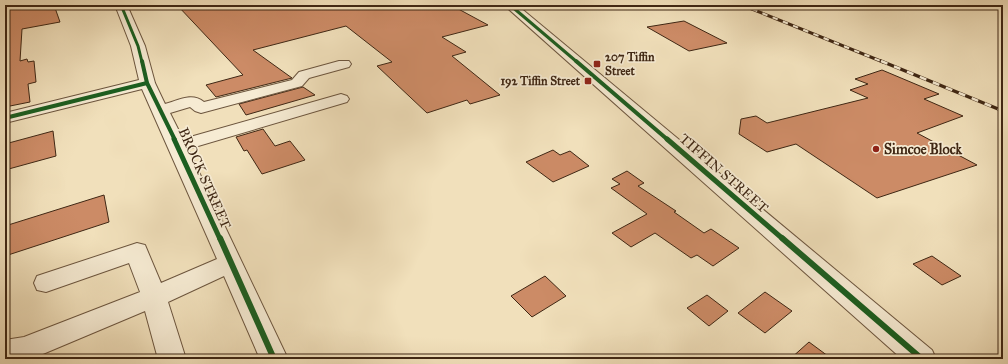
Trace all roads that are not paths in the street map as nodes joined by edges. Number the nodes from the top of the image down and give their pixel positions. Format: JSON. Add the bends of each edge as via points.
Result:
{"nodes":[{"id":1,"x":121,"y":5,"type":"edge"},
{"id":2,"x":510,"y":5,"type":"edge"},
{"id":3,"x":344,"y":64,"type":"dead end"},
{"id":4,"x":147,"y":84,"type":"junction"},
{"id":5,"x":341,"y":99,"type":"dead end"},
{"id":6,"x":161,"y":110,"type":"junction"},
{"id":7,"x":5,"y":118,"type":"edge"},
{"id":8,"x":178,"y":146,"type":"junction"},
{"id":9,"x":230,"y":263,"type":"junction"},
{"id":10,"x":46,"y":283,"type":"dead end"},
{"id":11,"x":154,"y":297,"type":"junction"},
{"id":12,"x":5,"y":352,"type":"edge"},
{"id":13,"x":172,"y":359,"type":"edge"},
{"id":14,"x":274,"y":359,"type":"edge"},
{"id":15,"x":922,"y":359,"type":"edge"}],
"edges":[{"from":1,"to":4,"type":"street","name":"BROCK STREET","via":[[138,46]]},
{"from":2,"to":15,"type":"street","name":"TIFFIN STREET"},
{"from":3,"to":6,"type":"street","via":[[304,75],[297,83],[201,108],[193,101]]},
{"from":4,"to":6,"type":"street","name":"BROCK STREET"},
{"from":4,"to":7,"type":"street"},
{"from":5,"to":8,"type":"street"},
{"from":6,"to":8,"type":"street","name":"BROCK STREET"},
{"from":8,"to":9,"type":"street","name":"BROCK STREET"},
{"from":9,"to":11,"type":"street"},
{"from":9,"to":14,"type":"street","name":"BROCK STREET"},
{"from":10,"to":11,"type":"street","via":[[137,251]]},
{"from":11,"to":12,"type":"street","via":[[26,349]]},
{"from":11,"to":13,"type":"street"}]}
